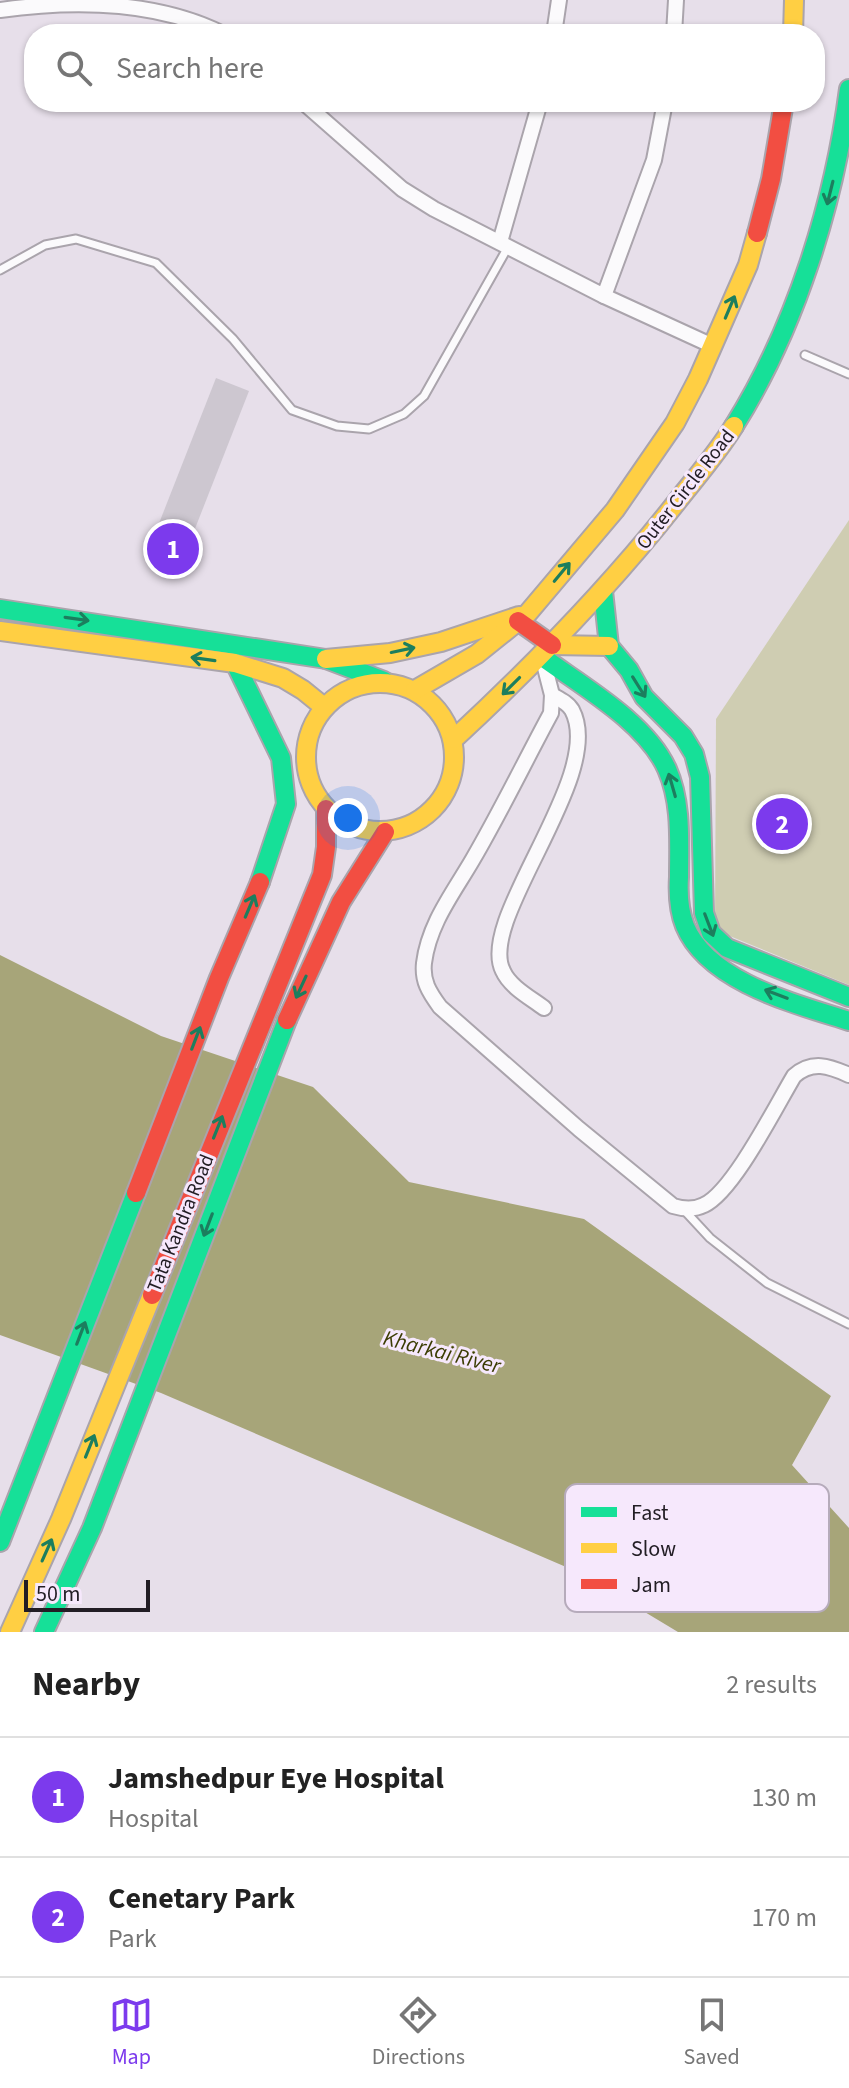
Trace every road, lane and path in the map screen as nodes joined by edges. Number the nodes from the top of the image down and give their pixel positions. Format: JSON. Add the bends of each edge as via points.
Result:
{"nodes":[{"id":1,"x":559,"y":0,"type":"edge"},
{"id":2,"x":676,"y":0,"type":"edge"},
{"id":3,"x":794,"y":0,"type":"edge"},
{"id":4,"x":0,"y":10,"type":"edge"},
{"id":5,"x":199,"y":24,"type":"edge"},
{"id":6,"x":555,"y":24,"type":"edge"},
{"id":7,"x":675,"y":24,"type":"edge"},
{"id":8,"x":793,"y":24,"type":"edge"},
{"id":9,"x":849,"y":89,"type":"edge"},
{"id":10,"x":314,"y":112,"type":"edge"},
{"id":11,"x":537,"y":112,"type":"edge"},
{"id":12,"x":663,"y":112,"type":"edge"},
{"id":13,"x":782,"y":112,"type":"edge"},
{"id":14,"x":504,"y":244,"type":"junction"},
{"id":15,"x":0,"y":270,"type":"edge"},
{"id":16,"x":604,"y":296,"type":"junction"},
{"id":17,"x":713,"y":346,"type":"junction"},
{"id":18,"x":805,"y":355,"type":"dead end"},
{"id":19,"x":849,"y":374,"type":"edge"},
{"id":20,"x":603,"y":591,"type":"junction"},
{"id":21,"x":0,"y":609,"type":"edge"},
{"id":22,"x":523,"y":617,"type":"junction"},
{"id":23,"x":0,"y":631,"type":"edge"},
{"id":24,"x":609,"y":646,"type":"junction"},
{"id":25,"x":547,"y":651,"type":"junction"},
{"id":26,"x":326,"y":659,"type":"junction"},
{"id":27,"x":235,"y":663,"type":"junction"},
{"id":28,"x":384,"y":681,"type":"junction"},
{"id":29,"x":415,"y":690,"type":"junction"},
{"id":30,"x":552,"y":695,"type":"junction"},
{"id":31,"x":324,"y":707,"type":"junction"},
{"id":32,"x":672,"y":724,"type":"junction"},
{"id":33,"x":454,"y":739,"type":"junction"},
{"id":34,"x":650,"y":744,"type":"junction"},
{"id":35,"x":326,"y":809,"type":"junction"},
{"id":36,"x":385,"y":832,"type":"junction"},
{"id":37,"x":849,"y":997,"type":"edge"},
{"id":38,"x":544,"y":1008,"type":"dead end"},
{"id":39,"x":849,"y":1021,"type":"edge"},
{"id":40,"x":849,"y":1075,"type":"edge"},
{"id":41,"x":684,"y":1209,"type":"junction"},
{"id":42,"x":849,"y":1324,"type":"edge"},
{"id":43,"x":0,"y":1542,"type":"edge"},
{"id":44,"x":10,"y":1632,"type":"edge"},
{"id":45,"x":44,"y":1632,"type":"edge"}],
"edges":[{"from":1,"to":6,"type":"street"},
{"from":2,"to":7,"type":"street"},
{"from":3,"to":8,"type":"main road"},
{"from":4,"to":5,"type":"street","via":[[42,2],[127,5]]},
{"from":9,"to":20,"type":"main road","name":"Outer Circle Road","one_way":true,"via":[[844,139],[821,231],[765,367],[733,429]]},
{"from":10,"to":14,"type":"street","via":[[402,189]]},
{"from":11,"to":14,"type":"street"},
{"from":12,"to":16,"type":"street","via":[[654,160]]},
{"from":17,"to":13,"type":"main road","one_way":true,"via":[[748,265]]},
{"from":14,"to":15,"type":"lane","via":[[424,396],[397,418],[355,430],[292,410],[233,339],[156,263],[76,239],[45,245]]},
{"from":14,"to":16,"type":"street"},
{"from":16,"to":17,"type":"street"},
{"from":22,"to":17,"type":"main road","one_way":true,"via":[[615,510],[675,423]]},
{"from":18,"to":19,"type":"lane"},
{"from":20,"to":24,"type":"main road"},
{"from":20,"to":25,"type":"main road","name":"Outer Circle Road"},
{"from":21,"to":26,"type":"main road","one_way":true},
{"from":22,"to":25,"type":"main road"},
{"from":26,"to":22,"type":"main road","one_way":true,"via":[[390,653]]},
{"from":22,"to":29,"type":"main road","via":[[477,654]]},
{"from":27,"to":23,"type":"main road","one_way":true},
{"from":24,"to":25,"type":"main road"},
{"from":24,"to":32,"type":"main road","one_way":true,"via":[[644,697]]},
{"from":25,"to":30,"type":"street"},
{"from":25,"to":33,"type":"main road","name":"Outer Circle Road","one_way":true},
{"from":25,"to":34,"type":"main road"},
{"from":26,"to":28,"type":"main road"},
{"from":27,"to":31,"type":"main road","via":[[291,680]]},
{"from":43,"to":27,"type":"main road","one_way":true,"via":[[269,862],[286,804],[281,758]]},
{"from":28,"to":29,"type":"main road"},
{"from":28,"to":31,"type":"main road","via":[[341,693]]},
{"from":29,"to":33,"type":"main road","via":[[440,710]]},
{"from":30,"to":38,"type":"street","via":[[570,707],[578,726],[575,760],[501,934],[498,954],[503,972]]},
{"from":30,"to":41,"type":"street","via":[[551,713],[432,927],[424,980],[440,1007],[579,1129],[673,1206]]},
{"from":31,"to":35,"type":"main road","via":[[312,726],[306,755],[310,784]]},
{"from":32,"to":34,"type":"main road"},
{"from":32,"to":37,"type":"main road","one_way":true,"via":[[694,754],[700,777],[707,927],[727,948]]},
{"from":33,"to":36,"type":"main road","via":[[454,772],[441,802],[416,823]]},
{"from":39,"to":34,"type":"main road","one_way":true,"via":[[735,978],[693,943],[680,905],[675,794],[661,757]]},
{"from":35,"to":36,"type":"main road","via":[[353,827]]},
{"from":44,"to":35,"type":"main road","name":"Tata Kandra Road","one_way":true,"via":[[61,1519],[322,875]]},
{"from":36,"to":45,"type":"main road","one_way":true,"via":[[341,902],[286,1022],[92,1528]]},
{"from":40,"to":41,"type":"street","via":[[819,1065],[803,1068],[714,1199]]},
{"from":41,"to":42,"type":"lane","via":[[718,1246],[767,1283]]}]}
